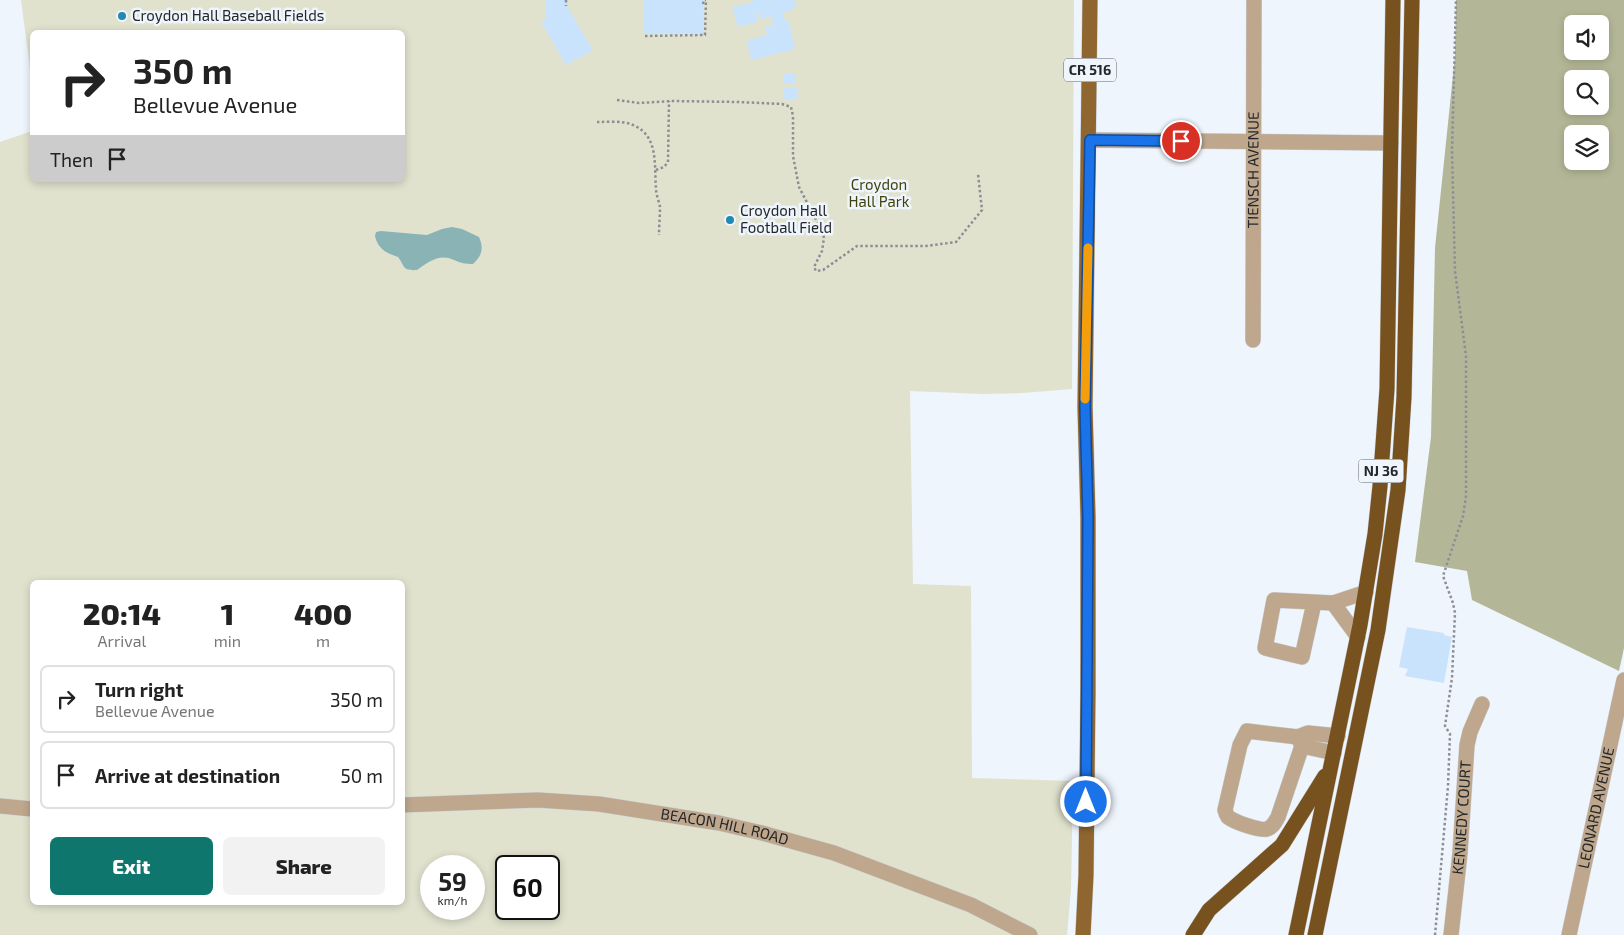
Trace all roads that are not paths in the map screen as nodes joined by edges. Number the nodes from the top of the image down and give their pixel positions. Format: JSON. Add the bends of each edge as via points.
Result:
{"nodes":[{"id":1,"x":1090,"y":0,"type":"edge"},
{"id":2,"x":1254,"y":0,"type":"edge"},
{"id":3,"x":1393,"y":0,"type":"edge"},
{"id":4,"x":1412,"y":0,"type":"edge"},
{"id":5,"x":1090,"y":140,"type":"junction"},
{"id":6,"x":1254,"y":142,"type":"junction"},
{"id":7,"x":1391,"y":143,"type":"junction"},
{"id":8,"x":1253,"y":340,"type":"dead end"},
{"id":9,"x":1366,"y":592,"type":"junction"},
{"id":10,"x":1314,"y":603,"type":"dead end"},
{"id":11,"x":1333,"y":604,"type":"junction"},
{"id":12,"x":1358,"y":636,"type":"junction"},
{"id":13,"x":1624,"y":680,"type":"edge"},
{"id":14,"x":1482,"y":704,"type":"dead end"},
{"id":15,"x":1338,"y":736,"type":"junction"},
{"id":16,"x":1618,"y":736,"type":"edge"},
{"id":17,"x":1300,"y":742,"type":"junction"},
{"id":18,"x":1333,"y":760,"type":"junction"},
{"id":19,"x":405,"y":805,"type":"edge"},
{"id":20,"x":0,"y":806,"type":"edge"},
{"id":21,"x":30,"y":809,"type":"edge"},
{"id":22,"x":1030,"y":935,"type":"edge"},
{"id":23,"x":1083,"y":935,"type":"edge"},
{"id":24,"x":1193,"y":935,"type":"edge"},
{"id":25,"x":1296,"y":935,"type":"edge"},
{"id":26,"x":1315,"y":935,"type":"edge"},
{"id":27,"x":1452,"y":935,"type":"edge"},
{"id":28,"x":1569,"y":935,"type":"edge"}],
"edges":[{"from":1,"to":5,"type":"main road","number":"CR 516"},
{"from":2,"to":6,"type":"street","name":"TIENSCH AVENUE"},
{"from":3,"to":7,"type":"highway","number":"NJ 36"},
{"from":4,"to":26,"type":"highway","number":"NJ 36","via":[[1404,397],[1398,490],[1378,630]]},
{"from":5,"to":6,"type":"street"},
{"from":5,"to":23,"type":"main road","number":"CR 516","via":[[1085,407],[1088,692]]},
{"from":6,"to":7,"type":"street"},
{"from":6,"to":8,"type":"street","name":"TIENSCH AVENUE"},
{"from":7,"to":9,"type":"highway","number":"NJ 36","via":[[1384,427],[1375,534]]},
{"from":9,"to":11,"type":"street"},
{"from":9,"to":12,"type":"highway","number":"NJ 36"},
{"from":10,"to":11,"type":"street"},
{"from":11,"to":12,"type":"street"},
{"from":12,"to":15,"type":"highway","number":"NJ 36"},
{"from":13,"to":16,"type":"street","name":"LEONARD AVENUE"},
{"from":14,"to":27,"type":"street","name":"KENNEDY COURT","via":[[1467,745]]},
{"from":15,"to":17,"type":"street","via":[[1308,733]]},
{"from":15,"to":18,"type":"highway","number":"NJ 36"},
{"from":16,"to":28,"type":"street","name":"LEONARD AVENUE"},
{"from":17,"to":17,"type":"street","via":[[1247,731],[1240,745],[1225,810],[1227,816],[1262,829],[1273,825]]},
{"from":17,"to":18,"type":"street"},
{"from":18,"to":24,"type":"highway","via":[[1282,845],[1209,910]]},
{"from":18,"to":25,"type":"highway","number":"NJ 36"},
{"from":19,"to":22,"type":"street","name":"BEACON HILL ROAD","via":[[486,801],[599,804],[719,823],[834,853],[971,905]]},
{"from":20,"to":21,"type":"street"}]}
